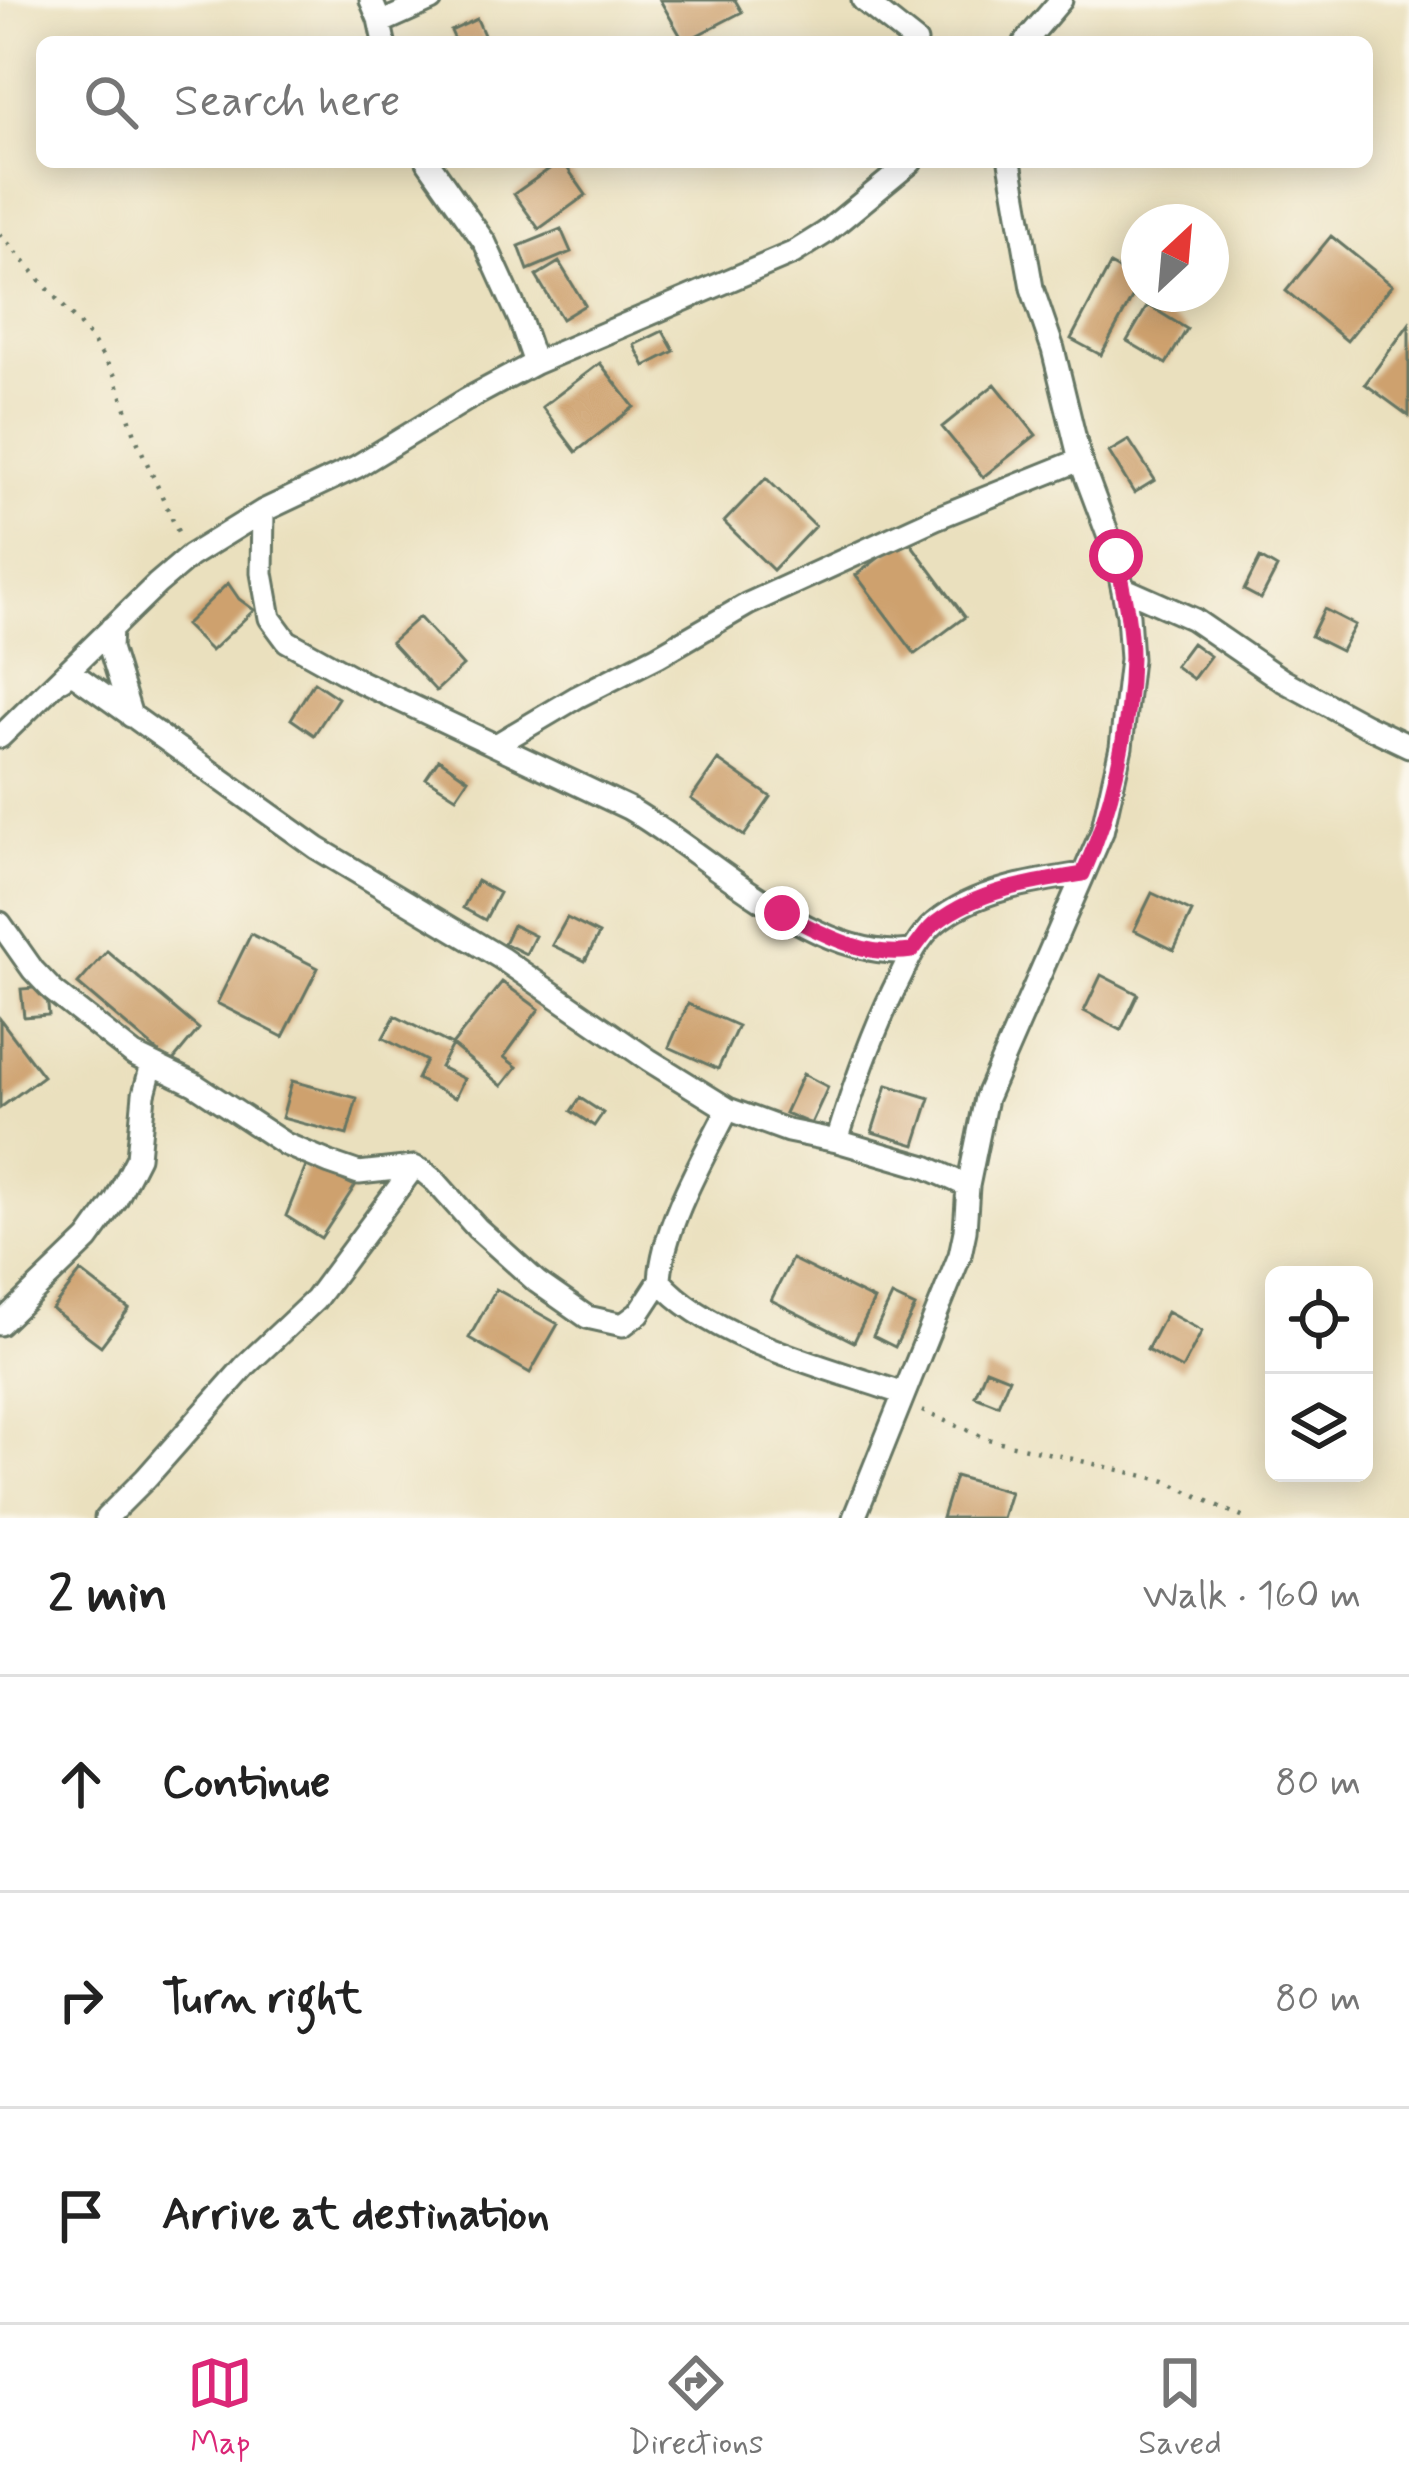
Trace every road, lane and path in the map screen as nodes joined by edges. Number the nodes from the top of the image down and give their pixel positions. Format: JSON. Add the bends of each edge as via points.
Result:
{"nodes":[{"id":1,"x":371,"y":0,"type":"edge"},
{"id":2,"x":431,"y":0,"type":"edge"},
{"id":3,"x":863,"y":0,"type":"edge"},
{"id":4,"x":1060,"y":0,"type":"edge"},
{"id":5,"x":382,"y":33,"type":"edge"},
{"id":6,"x":908,"y":36,"type":"edge"},
{"id":7,"x":1029,"y":36,"type":"edge"},
{"id":8,"x":432,"y":168,"type":"edge"},
{"id":9,"x":904,"y":168,"type":"edge"},
{"id":10,"x":1011,"y":168,"type":"edge"},
{"id":11,"x":0,"y":233,"type":"edge"},
{"id":12,"x":535,"y":363,"type":"junction"},
{"id":13,"x":1080,"y":460,"type":"junction"},
{"id":14,"x":263,"y":511,"type":"junction"},
{"id":15,"x":190,"y":556,"type":"junction"},
{"id":16,"x":1123,"y":588,"type":"junction"},
{"id":17,"x":111,"y":628,"type":"junction"},
{"id":18,"x":62,"y":679,"type":"junction"},
{"id":19,"x":131,"y":717,"type":"junction"},
{"id":20,"x":0,"y":737,"type":"edge"},
{"id":21,"x":496,"y":745,"type":"junction"},
{"id":22,"x":1409,"y":746,"type":"edge"},
{"id":23,"x":1083,"y":874,"type":"junction"},
{"id":24,"x":0,"y":923,"type":"edge"},
{"id":25,"x":912,"y":951,"type":"junction"},
{"id":26,"x":152,"y":1064,"type":"junction"},
{"id":27,"x":728,"y":1109,"type":"junction"},
{"id":28,"x":837,"y":1142,"type":"junction"},
{"id":29,"x":414,"y":1167,"type":"junction"},
{"id":30,"x":968,"y":1186,"type":"junction"},
{"id":31,"x":660,"y":1281,"type":"junction"},
{"id":32,"x":0,"y":1324,"type":"edge"},
{"id":33,"x":902,"y":1398,"type":"junction"},
{"id":34,"x":106,"y":1518,"type":"edge"},
{"id":35,"x":854,"y":1518,"type":"edge"},
{"id":36,"x":1244,"y":1518,"type":"edge"}],
"edges":[{"from":1,"to":5,"type":"street"},
{"from":2,"to":5,"type":"street"},
{"from":3,"to":6,"type":"street"},
{"from":4,"to":7,"type":"street"},
{"from":8,"to":12,"type":"street","via":[[485,243]]},
{"from":9,"to":12,"type":"street","via":[[793,253]]},
{"from":10,"to":13,"type":"street","via":[[1032,288]]},
{"from":11,"to":15,"type":"path","via":[[114,374]]},
{"from":12,"to":14,"type":"street"},
{"from":13,"to":16,"type":"street"},
{"from":13,"to":21,"type":"street","via":[[748,604]]},
{"from":14,"to":15,"type":"street"},
{"from":14,"to":21,"type":"street","via":[[270,618],[287,641]]},
{"from":15,"to":17,"type":"street"},
{"from":16,"to":22,"type":"street","via":[[1193,619],[1282,680]]},
{"from":16,"to":23,"type":"street","via":[[1131,658],[1121,747],[1102,832]]},
{"from":17,"to":18,"type":"street"},
{"from":17,"to":19,"type":"street"},
{"from":18,"to":19,"type":"street","via":[[71,672]]},
{"from":18,"to":20,"type":"street"},
{"from":19,"to":27,"type":"street","via":[[316,848],[501,958]]},
{"from":21,"to":25,"type":"street","via":[[645,818],[830,938],[873,951]]},
{"from":23,"to":25,"type":"street","via":[[968,903],[934,924]]},
{"from":23,"to":30,"type":"street","via":[[986,1098]]},
{"from":24,"to":26,"type":"street","via":[[53,992]]},
{"from":25,"to":28,"type":"street","via":[[859,1068]]},
{"from":26,"to":29,"type":"street","via":[[315,1156],[359,1173]]},
{"from":26,"to":32,"type":"street","via":[[139,1157],[116,1200],[88,1239]]},
{"from":27,"to":28,"type":"street"},
{"from":27,"to":31,"type":"street","via":[[671,1231]]},
{"from":28,"to":30,"type":"street"},
{"from":29,"to":31,"type":"street","via":[[537,1282],[587,1317],[623,1325]]},
{"from":29,"to":34,"type":"street","via":[[315,1300]]},
{"from":30,"to":33,"type":"street","via":[[960,1255]]},
{"from":31,"to":33,"type":"street","via":[[692,1312]]},
{"from":33,"to":35,"type":"street"},
{"from":33,"to":36,"type":"path","via":[[988,1439],[1166,1481]]}]}
